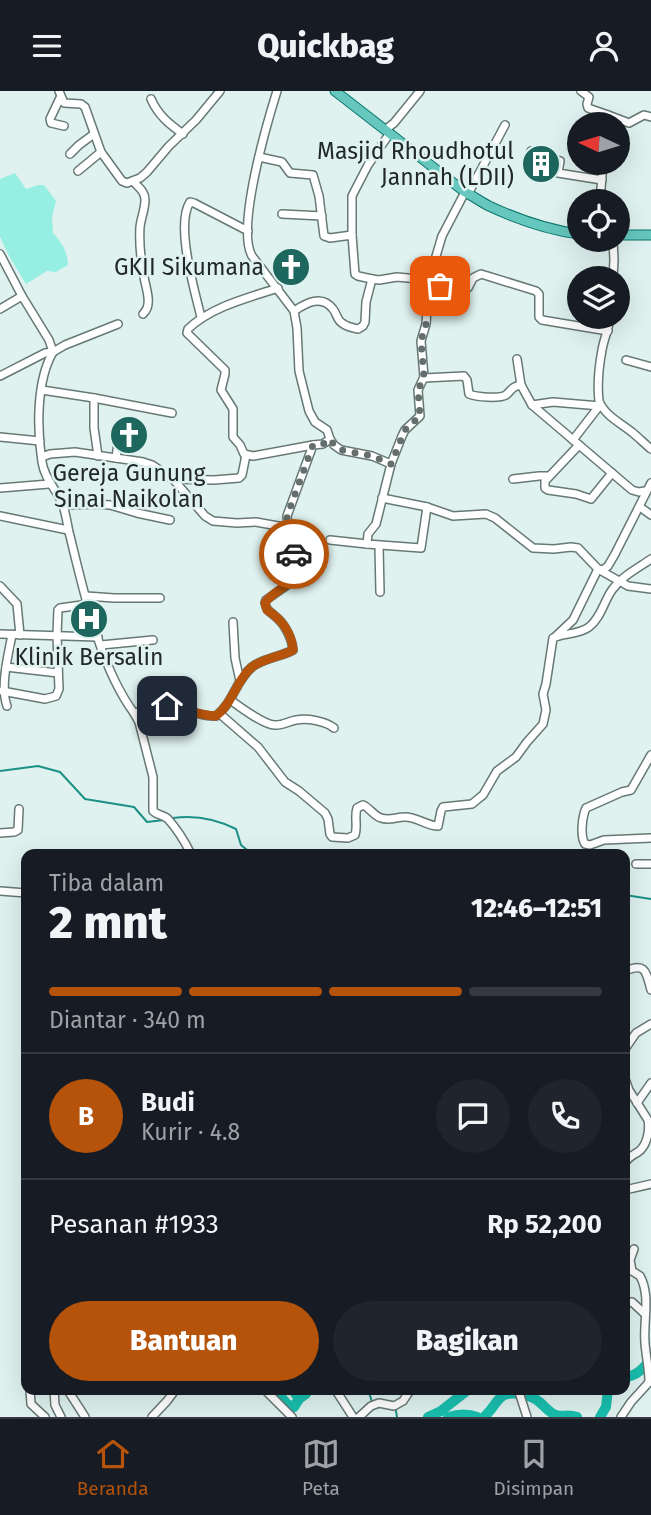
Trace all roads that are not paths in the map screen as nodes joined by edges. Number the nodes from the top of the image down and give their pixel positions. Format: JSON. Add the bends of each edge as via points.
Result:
{"nodes":[{"id":1,"x":220,"y":91,"type":"edge"},
{"id":2,"x":277,"y":91,"type":"edge"},
{"id":3,"x":419,"y":91,"type":"edge"},
{"id":4,"x":581,"y":91,"type":"edge"},
{"id":5,"x":342,"y":93,"type":"edge"},
{"id":6,"x":591,"y":94,"type":"edge"},
{"id":7,"x":60,"y":95,"type":"edge"},
{"id":8,"x":151,"y":99,"type":"dead end"},
{"id":9,"x":599,"y":112,"type":"edge"},
{"id":10,"x":651,"y":117,"type":"edge"},
{"id":11,"x":630,"y":122,"type":"edge"},
{"id":12,"x":505,"y":125,"type":"dead end"},
{"id":13,"x":64,"y":126,"type":"dead end"},
{"id":14,"x":388,"y":131,"type":"junction"},
{"id":15,"x":94,"y":134,"type":"junction"},
{"id":16,"x":183,"y":134,"type":"junction"},
{"id":17,"x":531,"y":151,"type":"dead end"},
{"id":18,"x":102,"y":152,"type":"junction"},
{"id":19,"x":70,"y":154,"type":"dead end"},
{"id":20,"x":259,"y":157,"type":"junction"},
{"id":21,"x":78,"y":171,"type":"dead end"},
{"id":22,"x":602,"y":175,"type":"edge"},
{"id":23,"x":602,"y":180,"type":"junction"},
{"id":24,"x":133,"y":181,"type":"junction"},
{"id":25,"x":601,"y":189,"type":"edge"},
{"id":26,"x":467,"y":193,"type":"junction"},
{"id":27,"x":282,"y":214,"type":"dead end"},
{"id":28,"x":322,"y":216,"type":"junction"},
{"id":29,"x":248,"y":231,"type":"junction"},
{"id":30,"x":567,"y":232,"type":"edge"},
{"id":31,"x":352,"y":235,"type":"junction"},
{"id":32,"x":630,"y":235,"type":"edge"},
{"id":33,"x":651,"y":235,"type":"edge"},
{"id":34,"x":0,"y":254,"type":"edge"},
{"id":35,"x":372,"y":279,"type":"junction"},
{"id":36,"x":428,"y":283,"type":"junction"},
{"id":37,"x":278,"y":288,"type":"junction"},
{"id":38,"x":22,"y":296,"type":"junction"},
{"id":39,"x":0,"y":309,"type":"edge"},
{"id":40,"x":294,"y":311,"type":"junction"},
{"id":41,"x":144,"y":314,"type":"dead end"},
{"id":42,"x":201,"y":317,"type":"junction"},
{"id":43,"x":118,"y":324,"type":"dead end"},
{"id":44,"x":608,"y":331,"type":"joint"},
{"id":45,"x":53,"y":352,"type":"junction"},
{"id":46,"x":517,"y":359,"type":"dead end"},
{"id":47,"x":626,"y":360,"type":"dead end"},
{"id":48,"x":651,"y":367,"type":"edge"},
{"id":49,"x":0,"y":376,"type":"edge"},
{"id":50,"x":424,"y":378,"type":"junction"},
{"id":51,"x":521,"y":385,"type":"junction"},
{"id":52,"x":42,"y":390,"type":"junction"},
{"id":53,"x":94,"y":398,"type":"junction"},
{"id":54,"x":532,"y":405,"type":"junction"},
{"id":55,"x":600,"y":406,"type":"junction"},
{"id":56,"x":172,"y":413,"type":"dead end"},
{"id":57,"x":120,"y":426,"type":"dead end"},
{"id":58,"x":0,"y":437,"type":"edge"},
{"id":59,"x":330,"y":439,"type":"junction"},
{"id":60,"x":40,"y":441,"type":"junction"},
{"id":61,"x":576,"y":442,"type":"junction"},
{"id":62,"x":313,"y":445,"type":"junction"},
{"id":63,"x":651,"y":449,"type":"edge"},
{"id":64,"x":98,"y":456,"type":"junction"},
{"id":65,"x":246,"y":456,"type":"junction"},
{"id":66,"x":42,"y":457,"type":"junction"},
{"id":67,"x":116,"y":458,"type":"junction"},
{"id":68,"x":391,"y":464,"type":"junction"},
{"id":69,"x":612,"y":473,"type":"junction"},
{"id":70,"x":549,"y":477,"type":"junction"},
{"id":71,"x":173,"y":479,"type":"junction"},
{"id":72,"x":513,"y":479,"type":"dead end"},
{"id":73,"x":651,"y":483,"type":"edge"},
{"id":74,"x":49,"y":484,"type":"junction"},
{"id":75,"x":0,"y":488,"type":"edge"},
{"id":76,"x":645,"y":491,"type":"junction"},
{"id":77,"x":382,"y":498,"type":"junction"},
{"id":78,"x":63,"y":505,"type":"junction"},
{"id":79,"x":427,"y":507,"type":"junction"},
{"id":80,"x":640,"y":507,"type":"junction"},
{"id":81,"x":651,"y":515,"type":"edge"},
{"id":82,"x":0,"y":516,"type":"edge"},
{"id":83,"x":170,"y":520,"type":"dead end"},
{"id":84,"x":289,"y":528,"type":"junction"},
{"id":85,"x":68,"y":530,"type":"junction"},
{"id":86,"x":330,"y":540,"type":"dead end"},
{"id":87,"x":367,"y":544,"type":"junction"},
{"id":88,"x":379,"y":546,"type":"junction"},
{"id":89,"x":651,"y":559,"type":"edge"},
{"id":90,"x":598,"y":569,"type":"junction"},
{"id":91,"x":620,"y":580,"type":"junction"},
{"id":92,"x":0,"y":586,"type":"edge"},
{"id":93,"x":651,"y":589,"type":"edge"},
{"id":94,"x":380,"y":593,"type":"dead end"},
{"id":95,"x":160,"y":598,"type":"dead end"},
{"id":96,"x":87,"y":600,"type":"junction"},
{"id":97,"x":233,"y":622,"type":"dead end"},
{"id":98,"x":0,"y":634,"type":"edge"},
{"id":99,"x":16,"y":635,"type":"junction"},
{"id":100,"x":57,"y":635,"type":"junction"},
{"id":101,"x":556,"y":636,"type":"junction"},
{"id":102,"x":153,"y":640,"type":"dead end"},
{"id":103,"x":100,"y":641,"type":"junction"},
{"id":104,"x":6,"y":667,"type":"junction"},
{"id":105,"x":58,"y":673,"type":"junction"},
{"id":106,"x":240,"y":681,"type":"junction"},
{"id":107,"x":1,"y":689,"type":"edge"},
{"id":108,"x":230,"y":700,"type":"junction"},
{"id":109,"x":8,"y":706,"type":"dead end"},
{"id":110,"x":134,"y":713,"type":"junction"},
{"id":111,"x":220,"y":714,"type":"junction"},
{"id":112,"x":334,"y":727,"type":"dead end"},
{"id":113,"x":651,"y":755,"type":"edge"},
{"id":114,"x":19,"y":809,"type":"dead end"},
{"id":115,"x":0,"y":833,"type":"edge"},
{"id":116,"x":651,"y":838,"type":"edge"},
{"id":117,"x":188,"y":849,"type":"edge"},
{"id":118,"x":636,"y":864,"type":"dead end"},
{"id":119,"x":651,"y":864,"type":"edge"},
{"id":120,"x":0,"y":891,"type":"edge"},
{"id":121,"x":21,"y":893,"type":"edge"},
{"id":122,"x":630,"y":969,"type":"edge"},
{"id":123,"x":650,"y":984,"type":"edge"},
{"id":124,"x":651,"y":1024,"type":"edge"},
{"id":125,"x":630,"y":1042,"type":"edge"},
{"id":126,"x":651,"y":1083,"type":"edge"},
{"id":127,"x":630,"y":1092,"type":"edge"},
{"id":128,"x":637,"y":1103,"type":"junction"},
{"id":129,"x":630,"y":1157,"type":"edge"},
{"id":130,"x":651,"y":1184,"type":"edge"},
{"id":131,"x":630,"y":1189,"type":"edge"},
{"id":132,"x":634,"y":1249,"type":"dead end"},
{"id":133,"x":630,"y":1302,"type":"edge"},
{"id":134,"x":645,"y":1314,"type":"junction"},
{"id":135,"x":650,"y":1381,"type":"edge"},
{"id":136,"x":30,"y":1395,"type":"edge"},
{"id":137,"x":54,"y":1395,"type":"edge"},
{"id":138,"x":71,"y":1395,"type":"edge"},
{"id":139,"x":172,"y":1395,"type":"edge"},
{"id":140,"x":270,"y":1395,"type":"edge"},
{"id":141,"x":339,"y":1395,"type":"edge"},
{"id":142,"x":407,"y":1395,"type":"edge"},
{"id":143,"x":520,"y":1395,"type":"edge"},
{"id":144,"x":45,"y":1417,"type":"edge"},
{"id":145,"x":61,"y":1417,"type":"edge"},
{"id":146,"x":85,"y":1417,"type":"edge"},
{"id":147,"x":152,"y":1417,"type":"edge"},
{"id":148,"x":292,"y":1417,"type":"edge"},
{"id":149,"x":353,"y":1417,"type":"edge"},
{"id":150,"x":359,"y":1417,"type":"edge"},
{"id":151,"x":527,"y":1417,"type":"edge"},
{"id":152,"x":621,"y":1417,"type":"edge"}],
"edges":[{"from":1,"to":16,"type":"street"},
{"from":2,"to":20,"type":"street"},
{"from":3,"to":14,"type":"street"},
{"from":4,"to":6,"type":"street"},
{"from":5,"to":14,"type":"main road"},
{"from":6,"to":9,"type":"street","via":[[588,108]]},
{"from":7,"to":13,"type":"street","via":[[51,123]]},
{"from":7,"to":15,"type":"street","via":[[66,104],[83,105]]},
{"from":8,"to":16,"type":"street","via":[[158,113]]},
{"from":10,"to":11,"type":"street","via":[[644,115]]},
{"from":12,"to":26,"type":"street"},
{"from":14,"to":26,"type":"main road"},
{"from":14,"to":31,"type":"street","via":[[352,196]]},
{"from":15,"to":18,"type":"street"},
{"from":15,"to":19,"type":"street"},
{"from":16,"to":24,"type":"street"},
{"from":17,"to":23,"type":"street","via":[[560,161],[554,175]]},
{"from":18,"to":21,"type":"street"},
{"from":18,"to":24,"type":"street","via":[[122,181]]},
{"from":20,"to":28,"type":"street","via":[[282,162],[292,174],[313,175]]},
{"from":20,"to":29,"type":"street"},
{"from":22,"to":23,"type":"street"},
{"from":23,"to":25,"type":"street"},
{"from":24,"to":41,"type":"street","via":[[145,199],[140,238],[149,302]]},
{"from":26,"to":30,"type":"main road","via":[[512,215]]},
{"from":26,"to":36,"type":"street","via":[[442,236]]},
{"from":27,"to":28,"type":"street"},
{"from":28,"to":31,"type":"street","via":[[326,238]]},
{"from":29,"to":37,"type":"street","via":[[250,253]]},
{"from":29,"to":42,"type":"street","via":[[188,204],[187,258]]},
{"from":31,"to":35,"type":"street","via":[[355,274]]},
{"from":32,"to":33,"type":"main road"},
{"from":34,"to":38,"type":"street"},
{"from":35,"to":36,"type":"street","via":[[397,277]]},
{"from":35,"to":40,"type":"street","via":[[361,328],[343,324],[333,308],[320,301],[312,300]]},
{"from":36,"to":44,"type":"street","via":[[468,288],[481,274],[536,291],[541,320]]},
{"from":36,"to":50,"type":"street","via":[[421,341]]},
{"from":37,"to":40,"type":"street"},
{"from":37,"to":42,"type":"street"},
{"from":38,"to":39,"type":"street"},
{"from":38,"to":45,"type":"street"},
{"from":40,"to":59,"type":"street","via":[[299,371],[309,411],[330,433]]},
{"from":42,"to":65,"type":"street","via":[[187,333],[225,370],[220,390],[233,409],[233,437]]},
{"from":43,"to":45,"type":"street"},
{"from":44,"to":55,"type":"street","via":[[599,372]]},
{"from":45,"to":49,"type":"street"},
{"from":45,"to":52,"type":"street"},
{"from":46,"to":51,"type":"street"},
{"from":47,"to":48,"type":"street"},
{"from":50,"to":51,"type":"street","via":[[464,376],[474,397],[501,397]]},
{"from":50,"to":68,"type":"street","via":[[418,390],[420,416],[405,430]]},
{"from":51,"to":54,"type":"street"},
{"from":52,"to":53,"type":"street"},
{"from":52,"to":60,"type":"street"},
{"from":53,"to":56,"type":"street"},
{"from":53,"to":64,"type":"street"},
{"from":54,"to":55,"type":"street"},
{"from":54,"to":61,"type":"street"},
{"from":55,"to":61,"type":"street"},
{"from":55,"to":63,"type":"street"},
{"from":57,"to":67,"type":"street"},
{"from":58,"to":60,"type":"street"},
{"from":59,"to":62,"type":"street"},
{"from":59,"to":68,"type":"street","via":[[341,450]]},
{"from":60,"to":66,"type":"street"},
{"from":61,"to":69,"type":"street"},
{"from":61,"to":70,"type":"street"},
{"from":62,"to":65,"type":"street"},
{"from":62,"to":84,"type":"street","via":[[287,516]]},
{"from":64,"to":66,"type":"street","via":[[75,452]]},
{"from":64,"to":67,"type":"street"},
{"from":65,"to":71,"type":"street","via":[[239,478]]},
{"from":66,"to":74,"type":"street"},
{"from":67,"to":71,"type":"street","via":[[152,465]]},
{"from":68,"to":77,"type":"street"},
{"from":69,"to":70,"type":"street","via":[[589,499],[548,491],[544,485]]},
{"from":69,"to":76,"type":"street","via":[[632,490]]},
{"from":70,"to":72,"type":"street"},
{"from":71,"to":84,"type":"street","via":[[213,521]]},
{"from":73,"to":76,"type":"street"},
{"from":74,"to":75,"type":"street"},
{"from":74,"to":78,"type":"street"},
{"from":76,"to":80,"type":"street"},
{"from":77,"to":79,"type":"street"},
{"from":77,"to":87,"type":"street"},
{"from":78,"to":83,"type":"street","via":[[110,505]]},
{"from":78,"to":85,"type":"street"},
{"from":79,"to":88,"type":"street","via":[[421,548]]},
{"from":79,"to":90,"type":"street","via":[[453,516],[479,513],[495,518],[533,548],[578,548]]},
{"from":80,"to":81,"type":"street"},
{"from":80,"to":90,"type":"street","via":[[608,566]]},
{"from":82,"to":85,"type":"street"},
{"from":84,"to":106,"type":"street","via":[[294,578],[265,603],[284,626],[293,650],[257,664]]},
{"from":85,"to":96,"type":"street"},
{"from":86,"to":87,"type":"street"},
{"from":87,"to":88,"type":"street"},
{"from":88,"to":94,"type":"street"},
{"from":89,"to":91,"type":"street"},
{"from":90,"to":91,"type":"street"},
{"from":90,"to":101,"type":"street","via":[[573,620]]},
{"from":91,"to":93,"type":"street","via":[[628,586]]},
{"from":91,"to":101,"type":"street","via":[[591,625],[575,634]]},
{"from":92,"to":99,"type":"street","via":[[17,604]]},
{"from":95,"to":96,"type":"street"},
{"from":96,"to":100,"type":"street","via":[[58,610]]},
{"from":96,"to":103,"type":"street"},
{"from":97,"to":106,"type":"street"},
{"from":98,"to":99,"type":"street"},
{"from":99,"to":100,"type":"street"},
{"from":99,"to":104,"type":"street"},
{"from":100,"to":103,"type":"street"},
{"from":100,"to":105,"type":"street"},
{"from":101,"to":111,"type":"street","via":[[543,694],[547,710],[543,724],[516,757],[497,771],[483,795],[472,804],[443,807],[438,826],[408,817],[382,818],[363,804],[355,814],[355,835],[332,837],[325,813],[285,782],[258,747]]},
{"from":102,"to":103,"type":"street"},
{"from":103,"to":110,"type":"street","via":[[112,676]]},
{"from":104,"to":105,"type":"street"},
{"from":104,"to":107,"type":"street"},
{"from":105,"to":107,"type":"street","via":[[59,689],[54,698]]},
{"from":106,"to":108,"type":"street"},
{"from":107,"to":109,"type":"street"},
{"from":108,"to":111,"type":"street"},
{"from":108,"to":112,"type":"street","via":[[269,724],[320,721]]},
{"from":110,"to":111,"type":"street","via":[[167,706]]},
{"from":110,"to":117,"type":"street","via":[[153,777],[153,811],[167,817]]},
{"from":113,"to":116,"type":"street","via":[[631,790],[586,808],[582,840],[590,845]]},
{"from":114,"to":115,"type":"street","via":[[18,830]]},
{"from":118,"to":119,"type":"street"},
{"from":120,"to":121,"type":"street"},
{"from":122,"to":123,"type":"street","via":[[643,969]]},
{"from":124,"to":125,"type":"street"},
{"from":126,"to":128,"type":"street"},
{"from":127,"to":128,"type":"street"},
{"from":128,"to":129,"type":"street","via":[[649,1130],[643,1147]]},
{"from":130,"to":131,"type":"street"},
{"from":132,"to":134,"type":"street","via":[[632,1271],[644,1284]]},
{"from":133,"to":134,"type":"street"},
{"from":134,"to":135,"type":"street"},
{"from":135,"to":152,"type":"street"},
{"from":136,"to":144,"type":"street","via":[[31,1404]]},
{"from":137,"to":145,"type":"street"},
{"from":138,"to":146,"type":"street"},
{"from":139,"to":147,"type":"street"},
{"from":140,"to":148,"type":"street"},
{"from":141,"to":149,"type":"street"},
{"from":142,"to":150,"type":"street","via":[[394,1406],[371,1406]]},
{"from":143,"to":151,"type":"street"}]}
